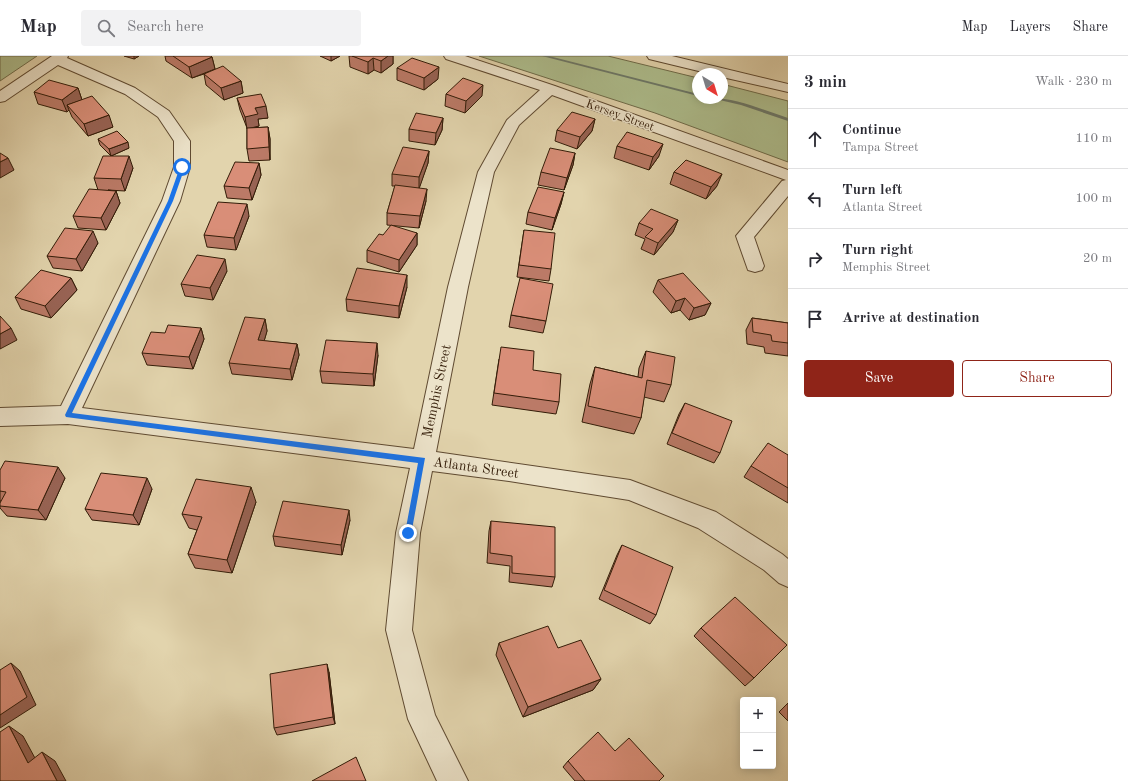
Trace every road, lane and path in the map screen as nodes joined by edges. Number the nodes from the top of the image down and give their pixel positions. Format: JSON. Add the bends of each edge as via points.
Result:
{"nodes":[{"id":1,"x":452,"y":56,"type":"edge"},
{"id":2,"x":654,"y":56,"type":"edge"},
{"id":3,"x":59,"y":58,"type":"edge"},
{"id":4,"x":788,"y":88,"type":"edge"},
{"id":5,"x":550,"y":89,"type":"junction"},
{"id":6,"x":0,"y":98,"type":"edge"},
{"id":7,"x":788,"y":176,"type":"edge"},
{"id":8,"x":788,"y":185,"type":"edge"},
{"id":9,"x":755,"y":266,"type":"dead end"},
{"id":10,"x":68,"y":415,"type":"junction"},
{"id":11,"x":0,"y":417,"type":"edge"},
{"id":12,"x":422,"y":460,"type":"junction"},
{"id":13,"x":788,"y":575,"type":"edge"},
{"id":14,"x":453,"y":781,"type":"edge"}],
"edges":[{"from":1,"to":5,"type":"street","name":"Kersey Street"},
{"from":2,"to":4,"type":"street"},
{"from":3,"to":6,"type":"street"},
{"from":3,"to":10,"type":"street","via":[[130,91],[164,114],[182,141],[182,167],[171,201]]},
{"from":5,"to":7,"type":"street","name":"Kersey Street"},
{"from":5,"to":12,"type":"street","name":"Memphis Street","via":[[512,123],[486,172],[458,287]]},
{"from":8,"to":9,"type":"street","via":[[745,236]]},
{"from":10,"to":11,"type":"street","name":"Atlanta Street"},
{"from":10,"to":12,"type":"street","name":"Atlanta Street"},
{"from":12,"to":13,"type":"street","name":"Atlanta Street","via":[[630,490],[707,520],[773,562]]},
{"from":12,"to":14,"type":"street","name":"Memphis Street","via":[[408,533],[399,630],[422,718]]}]}
